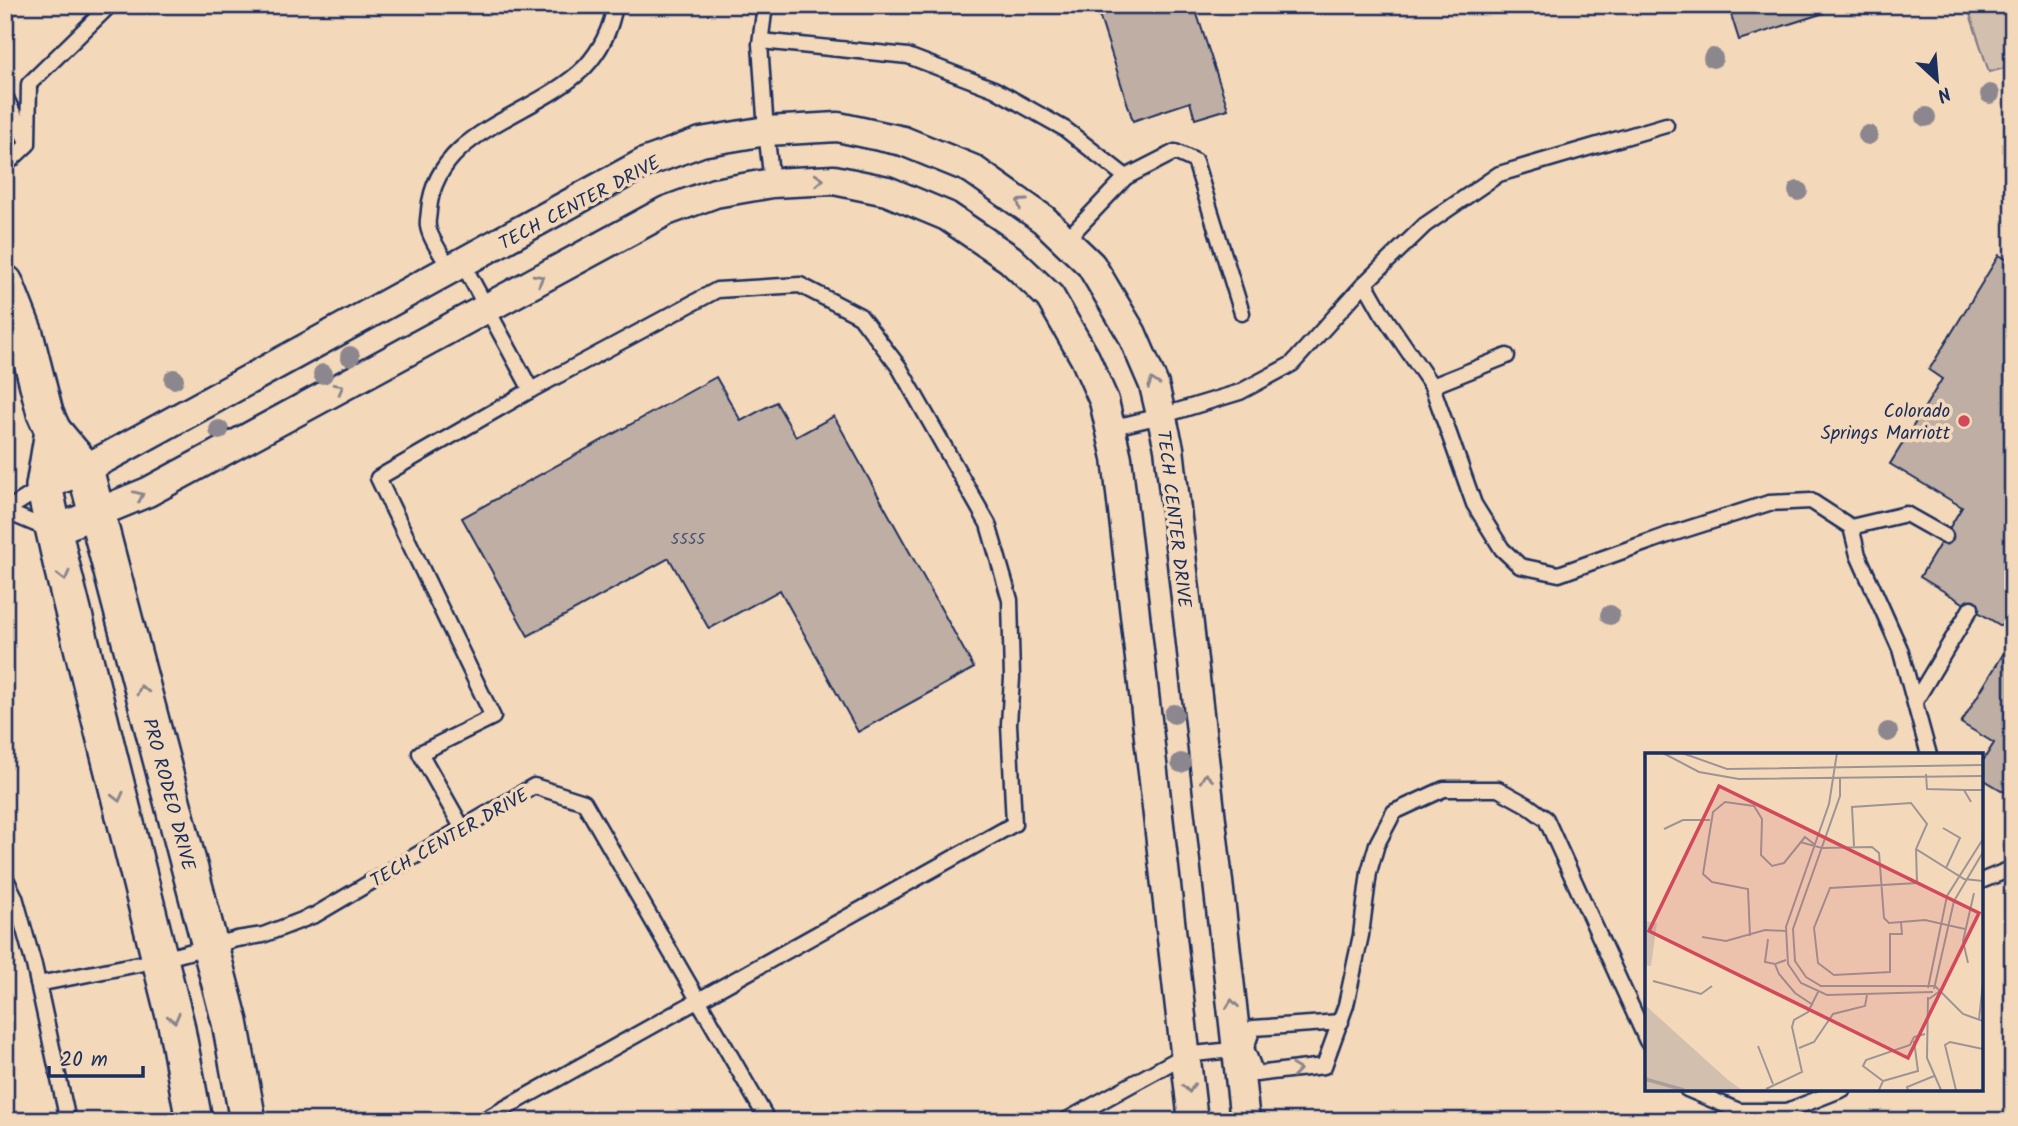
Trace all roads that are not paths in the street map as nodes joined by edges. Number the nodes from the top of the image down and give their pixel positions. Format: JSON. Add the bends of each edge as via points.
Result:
{"nodes":[{"id":1,"x":110,"y":5,"type":"edge"},
{"id":2,"x":615,"y":5,"type":"edge"},
{"id":3,"x":765,"y":5,"type":"edge"},
{"id":4,"x":761,"y":41,"type":"junction"},
{"id":5,"x":5,"y":96,"type":"edge"},
{"id":6,"x":1666,"y":124,"type":"dead end"},
{"id":7,"x":765,"y":131,"type":"junction"},
{"id":8,"x":28,"y":144,"type":"junction"},
{"id":9,"x":5,"y":166,"type":"edge"},
{"id":10,"x":1126,"y":177,"type":"junction"},
{"id":11,"x":772,"y":183,"type":"junction"},
{"id":12,"x":1066,"y":240,"type":"junction"},
{"id":13,"x":456,"y":266,"type":"junction"},
{"id":14,"x":5,"y":283,"type":"edge"},
{"id":15,"x":1365,"y":283,"type":"junction"},
{"id":16,"x":487,"y":308,"type":"junction"},
{"id":17,"x":1242,"y":313,"type":"dead end"},
{"id":18,"x":1507,"y":356,"type":"dead end"},
{"id":19,"x":1432,"y":386,"type":"junction"},
{"id":20,"x":531,"y":390,"type":"junction"},
{"id":21,"x":1161,"y":416,"type":"junction"},
{"id":22,"x":1110,"y":428,"type":"junction"},
{"id":23,"x":53,"y":431,"type":"junction"},
{"id":24,"x":85,"y":469,"type":"junction"},
{"id":25,"x":44,"y":486,"type":"junction"},
{"id":26,"x":5,"y":512,"type":"edge"},
{"id":27,"x":98,"y":514,"type":"junction"},
{"id":28,"x":1851,"y":527,"type":"junction"},
{"id":29,"x":53,"y":531,"type":"junction"},
{"id":30,"x":1945,"y":536,"type":"dead end"},
{"id":31,"x":1971,"y":608,"type":"dead end"},
{"id":32,"x":1916,"y":700,"type":"junction"},
{"id":33,"x":1929,"y":753,"type":"edge"},
{"id":34,"x":463,"y":829,"type":"junction"},
{"id":35,"x":2013,"y":868,"type":"edge"},
{"id":36,"x":5,"y":877,"type":"edge"},
{"id":37,"x":1983,"y":880,"type":"edge"},
{"id":38,"x":209,"y":946,"type":"junction"},
{"id":39,"x":159,"y":960,"type":"junction"},
{"id":40,"x":38,"y":984,"type":"junction"},
{"id":41,"x":699,"y":1000,"type":"junction"},
{"id":42,"x":1341,"y":1022,"type":"junction"},
{"id":43,"x":1645,"y":1037,"type":"edge"},
{"id":44,"x":1242,"y":1049,"type":"junction"},
{"id":45,"x":1185,"y":1055,"type":"junction"},
{"id":46,"x":1692,"y":1091,"type":"edge"},
{"id":47,"x":1838,"y":1091,"type":"edge"},
{"id":48,"x":68,"y":1121,"type":"edge"},
{"id":49,"x":194,"y":1121,"type":"edge"},
{"id":50,"x":248,"y":1121,"type":"edge"},
{"id":51,"x":482,"y":1121,"type":"edge"},
{"id":52,"x":768,"y":1121,"type":"edge"},
{"id":53,"x":1065,"y":1121,"type":"edge"},
{"id":54,"x":1193,"y":1121,"type":"edge"},
{"id":55,"x":1245,"y":1121,"type":"edge"}],
"edges":[{"from":1,"to":8,"type":"lane","via":[[29,84]]},
{"from":2,"to":13,"type":"lane","via":[[604,41],[584,67],[449,158],[431,193],[428,228]]},
{"from":3,"to":4,"type":"lane"},
{"from":4,"to":7,"type":"lane"},
{"from":4,"to":10,"type":"lane","via":[[908,56],[1006,96],[1065,129]]},
{"from":5,"to":8,"type":"lane"},
{"from":6,"to":15,"type":"lane","via":[[1499,174],[1425,225]]},
{"from":7,"to":11,"type":"lane"},
{"from":12,"to":7,"type":"street","name":"TECH CENTER DRIVE","one_way":true,"via":[[972,169],[903,141],[838,127]]},
{"from":7,"to":13,"type":"street","name":"TECH CENTER DRIVE","via":[[701,142],[644,163]]},
{"from":8,"to":9,"type":"lane"},
{"from":10,"to":12,"type":"lane"},
{"from":10,"to":17,"type":"lane","via":[[1175,152],[1195,161]]},
{"from":16,"to":11,"type":"street","one_way":true,"via":[[666,211],[715,193]]},
{"from":11,"to":22,"type":"street","one_way":true,"via":[[834,180],[887,191],[947,216],[1010,259],[1050,298],[1086,358]]},
{"from":21,"to":12,"type":"street","name":"TECH CENTER DRIVE","one_way":true,"via":[[1154,385],[1132,334],[1091,265]]},
{"from":13,"to":16,"type":"lane"},
{"from":13,"to":24,"type":"street","name":"TECH CENTER DRIVE"},
{"from":14,"to":23,"type":"street"},
{"from":15,"to":19,"type":"lane"},
{"from":15,"to":21,"type":"lane","via":[[1292,364],[1240,392]]},
{"from":16,"to":20,"type":"lane"},
{"from":27,"to":16,"type":"street","one_way":true,"via":[[148,492]]},
{"from":18,"to":19,"type":"lane"},
{"from":19,"to":28,"type":"lane","via":[[1474,504],[1502,549],[1520,566],[1559,574],[1769,503],[1811,501]]},
{"from":20,"to":34,"type":"lane","via":[[378,478],[493,717],[420,753]]},
{"from":20,"to":41,"type":"lane","via":[[717,290],[800,285],[860,316],[899,367],[988,524],[1010,600],[1014,824]]},
{"from":21,"to":22,"type":"lane"},
{"from":44,"to":21,"type":"street","name":"TECH CENTER DRIVE","one_way":true,"via":[[1169,448]]},
{"from":22,"to":45,"type":"street","via":[[1117,457]]},
{"from":23,"to":24,"type":"street"},
{"from":23,"to":25,"type":"street"},
{"from":24,"to":25,"type":"street","name":"TECH CENTER DRIVE"},
{"from":24,"to":27,"type":"street","name":"PRO RODEO DRIVE"},
{"from":25,"to":26,"type":"lane"},
{"from":25,"to":29,"type":"street"},
{"from":26,"to":29,"type":"lane"},
{"from":27,"to":29,"type":"street"},
{"from":38,"to":27,"type":"street","name":"PRO RODEO DRIVE","one_way":true},
{"from":28,"to":30,"type":"lane","via":[[1906,514]]},
{"from":28,"to":32,"type":"lane"},
{"from":29,"to":39,"type":"street","one_way":true},
{"from":31,"to":32,"type":"lane"},
{"from":32,"to":33,"type":"lane"},
{"from":34,"to":38,"type":"lane","name":"TECH CENTER DRIVE","via":[[315,915],[263,935]]},
{"from":34,"to":41,"type":"lane","name":"TECH CENTER DRIVE","via":[[534,786],[584,802]]},
{"from":35,"to":37,"type":"lane"},
{"from":36,"to":40,"type":"lane","via":[[15,897]]},
{"from":38,"to":39,"type":"lane","name":"TECH CENTER DRIVE"},
{"from":38,"to":50,"type":"street","name":"PRO RODEO DRIVE","via":[[230,1022]]},
{"from":39,"to":40,"type":"lane","name":"TECH CENTER DRIVE"},
{"from":39,"to":49,"type":"street","one_way":true},
{"from":40,"to":48,"type":"lane"},
{"from":41,"to":51,"type":"lane"},
{"from":41,"to":52,"type":"lane","name":"TECH CENTER DRIVE"},
{"from":42,"to":43,"type":"lane","via":[[1361,935],[1369,872],[1394,812],[1444,789],[1498,789],[1546,819]]},
{"from":42,"to":44,"type":"lane","via":[[1253,1028]]},
{"from":44,"to":42,"type":"lane","one_way":true,"via":[[1256,1074],[1324,1066]]},
{"from":44,"to":45,"type":"lane"},
{"from":44,"to":55,"type":"street","name":"TECH CENTER DRIVE"},
{"from":45,"to":53,"type":"lane"},
{"from":45,"to":54,"type":"street","one_way":true},
{"from":46,"to":47,"type":"lane","via":[[1739,1111],[1787,1111]]}]}
